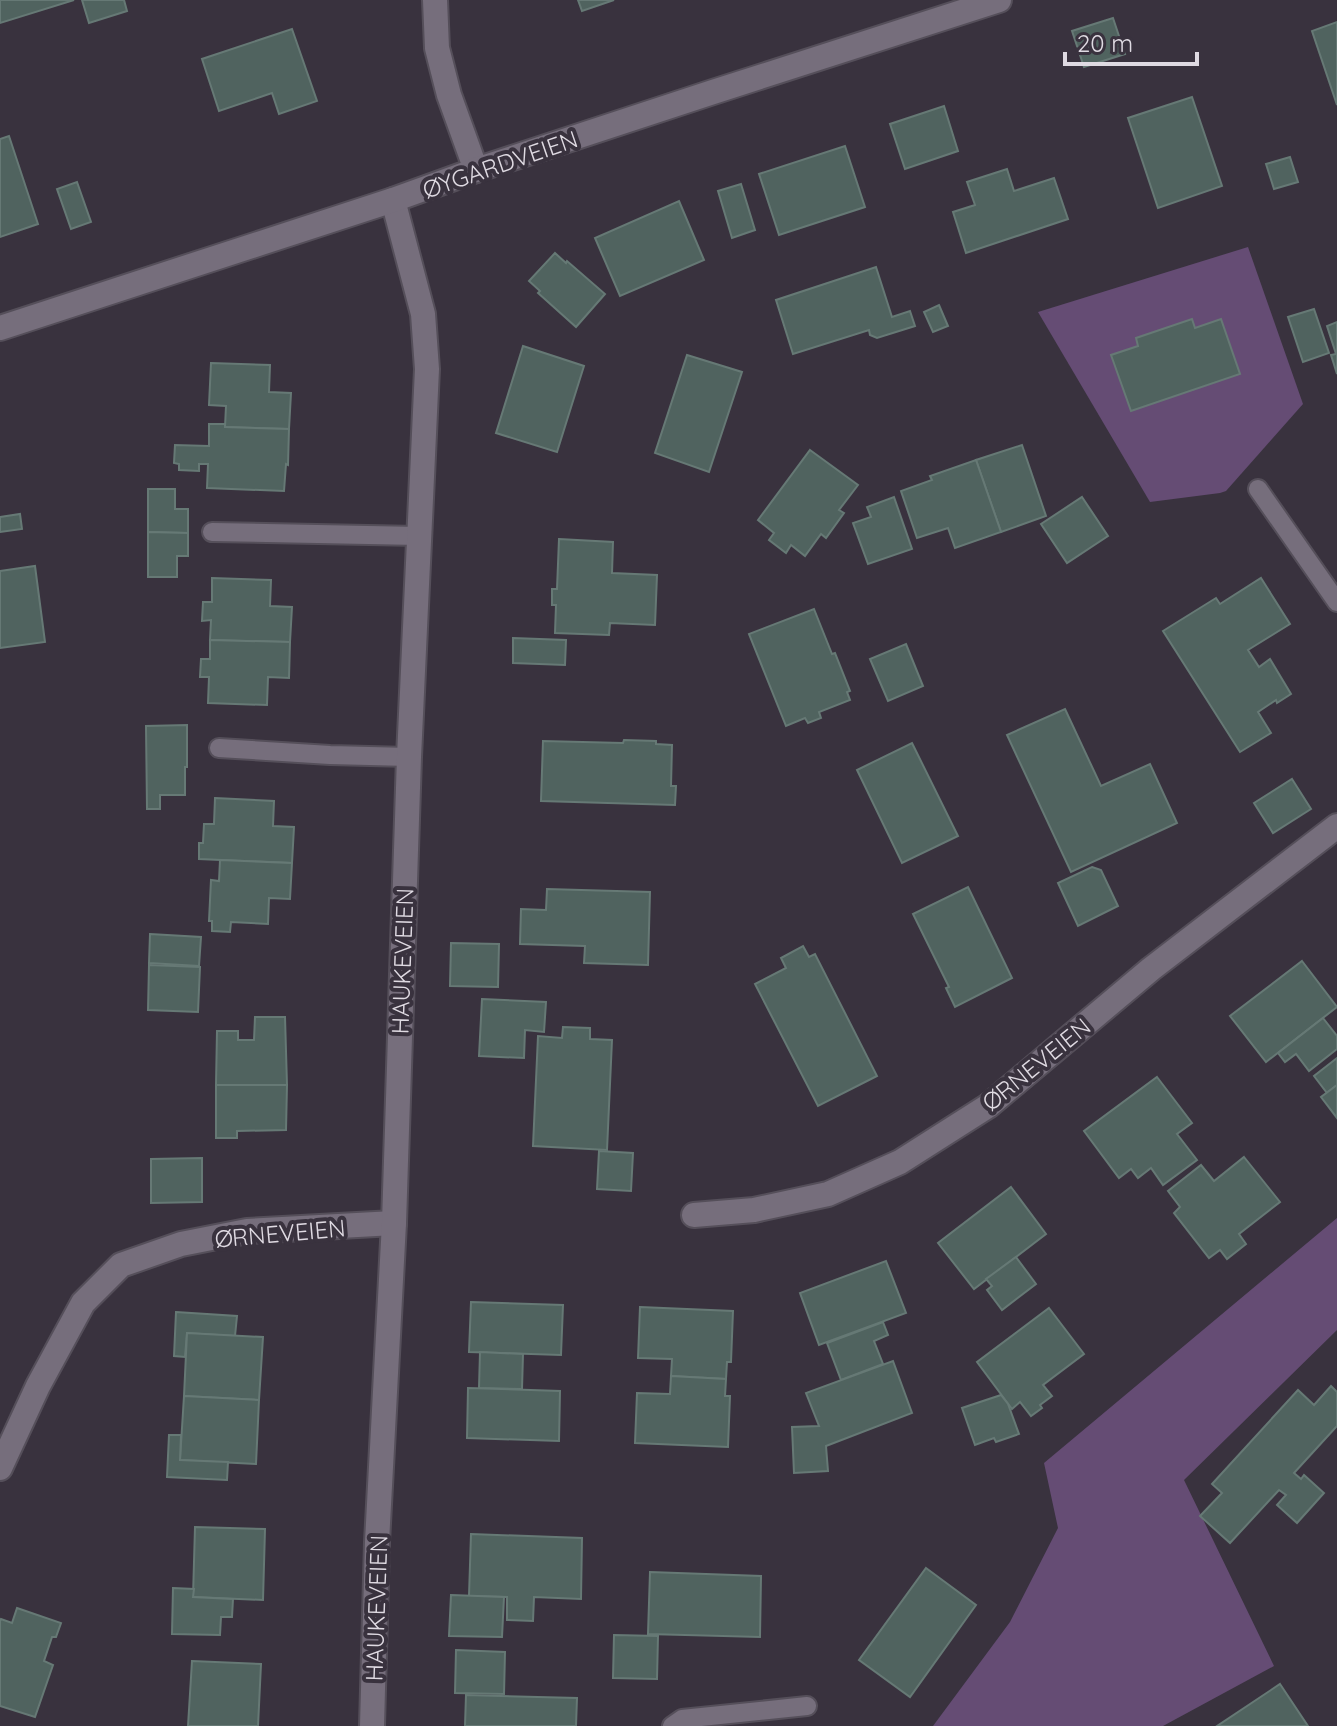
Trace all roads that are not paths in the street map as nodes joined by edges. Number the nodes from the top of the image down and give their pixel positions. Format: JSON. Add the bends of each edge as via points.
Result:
{"nodes":[{"id":1,"x":435,"y":0,"type":"edge"},
{"id":2,"x":999,"y":0,"type":"edge"},
{"id":3,"x":476,"y":170,"type":"junction"},
{"id":4,"x":393,"y":200,"type":"junction"},
{"id":5,"x":0,"y":328,"type":"edge"},
{"id":6,"x":1258,"y":489,"type":"dead end"},
{"id":7,"x":212,"y":532,"type":"dead end"},
{"id":8,"x":419,"y":536,"type":"junction"},
{"id":9,"x":1337,"y":602,"type":"edge"},
{"id":10,"x":219,"y":748,"type":"dead end"},
{"id":11,"x":409,"y":757,"type":"junction"},
{"id":12,"x":1337,"y":826,"type":"edge"},
{"id":13,"x":694,"y":1215,"type":"dead end"},
{"id":14,"x":394,"y":1223,"type":"junction"},
{"id":15,"x":0,"y":1468,"type":"edge"},
{"id":16,"x":807,"y":1706,"type":"dead end"},
{"id":17,"x":372,"y":1726,"type":"edge"},
{"id":18,"x":672,"y":1726,"type":"edge"}],
"edges":[{"from":1,"to":3,"type":"street","via":[[437,48]]},
{"from":2,"to":3,"type":"street","name":"ØYGARDVEIEN"},
{"from":3,"to":4,"type":"street","name":"ØYGARDVEIEN"},
{"from":4,"to":5,"type":"street","name":"ØYGARDVEIEN"},
{"from":4,"to":8,"type":"street","name":"HAUKEVEIEN","via":[[423,314],[427,369]]},
{"from":6,"to":9,"type":"lane"},
{"from":7,"to":8,"type":"lane"},
{"from":8,"to":11,"type":"street","name":"HAUKEVEIEN"},
{"from":10,"to":11,"type":"lane"},
{"from":11,"to":14,"type":"street","name":"HAUKEVEIEN"},
{"from":12,"to":13,"type":"street","name":"ØRNEVEIEN","via":[[1151,969],[988,1106],[900,1162],[828,1194],[754,1210]]},
{"from":14,"to":15,"type":"street","name":"ØRNEVEIEN","via":[[247,1231],[181,1244],[121,1265],[83,1303]]},
{"from":14,"to":17,"type":"street","name":"HAUKEVEIEN"},
{"from":16,"to":18,"type":"lane","via":[[682,1719]]}]}
